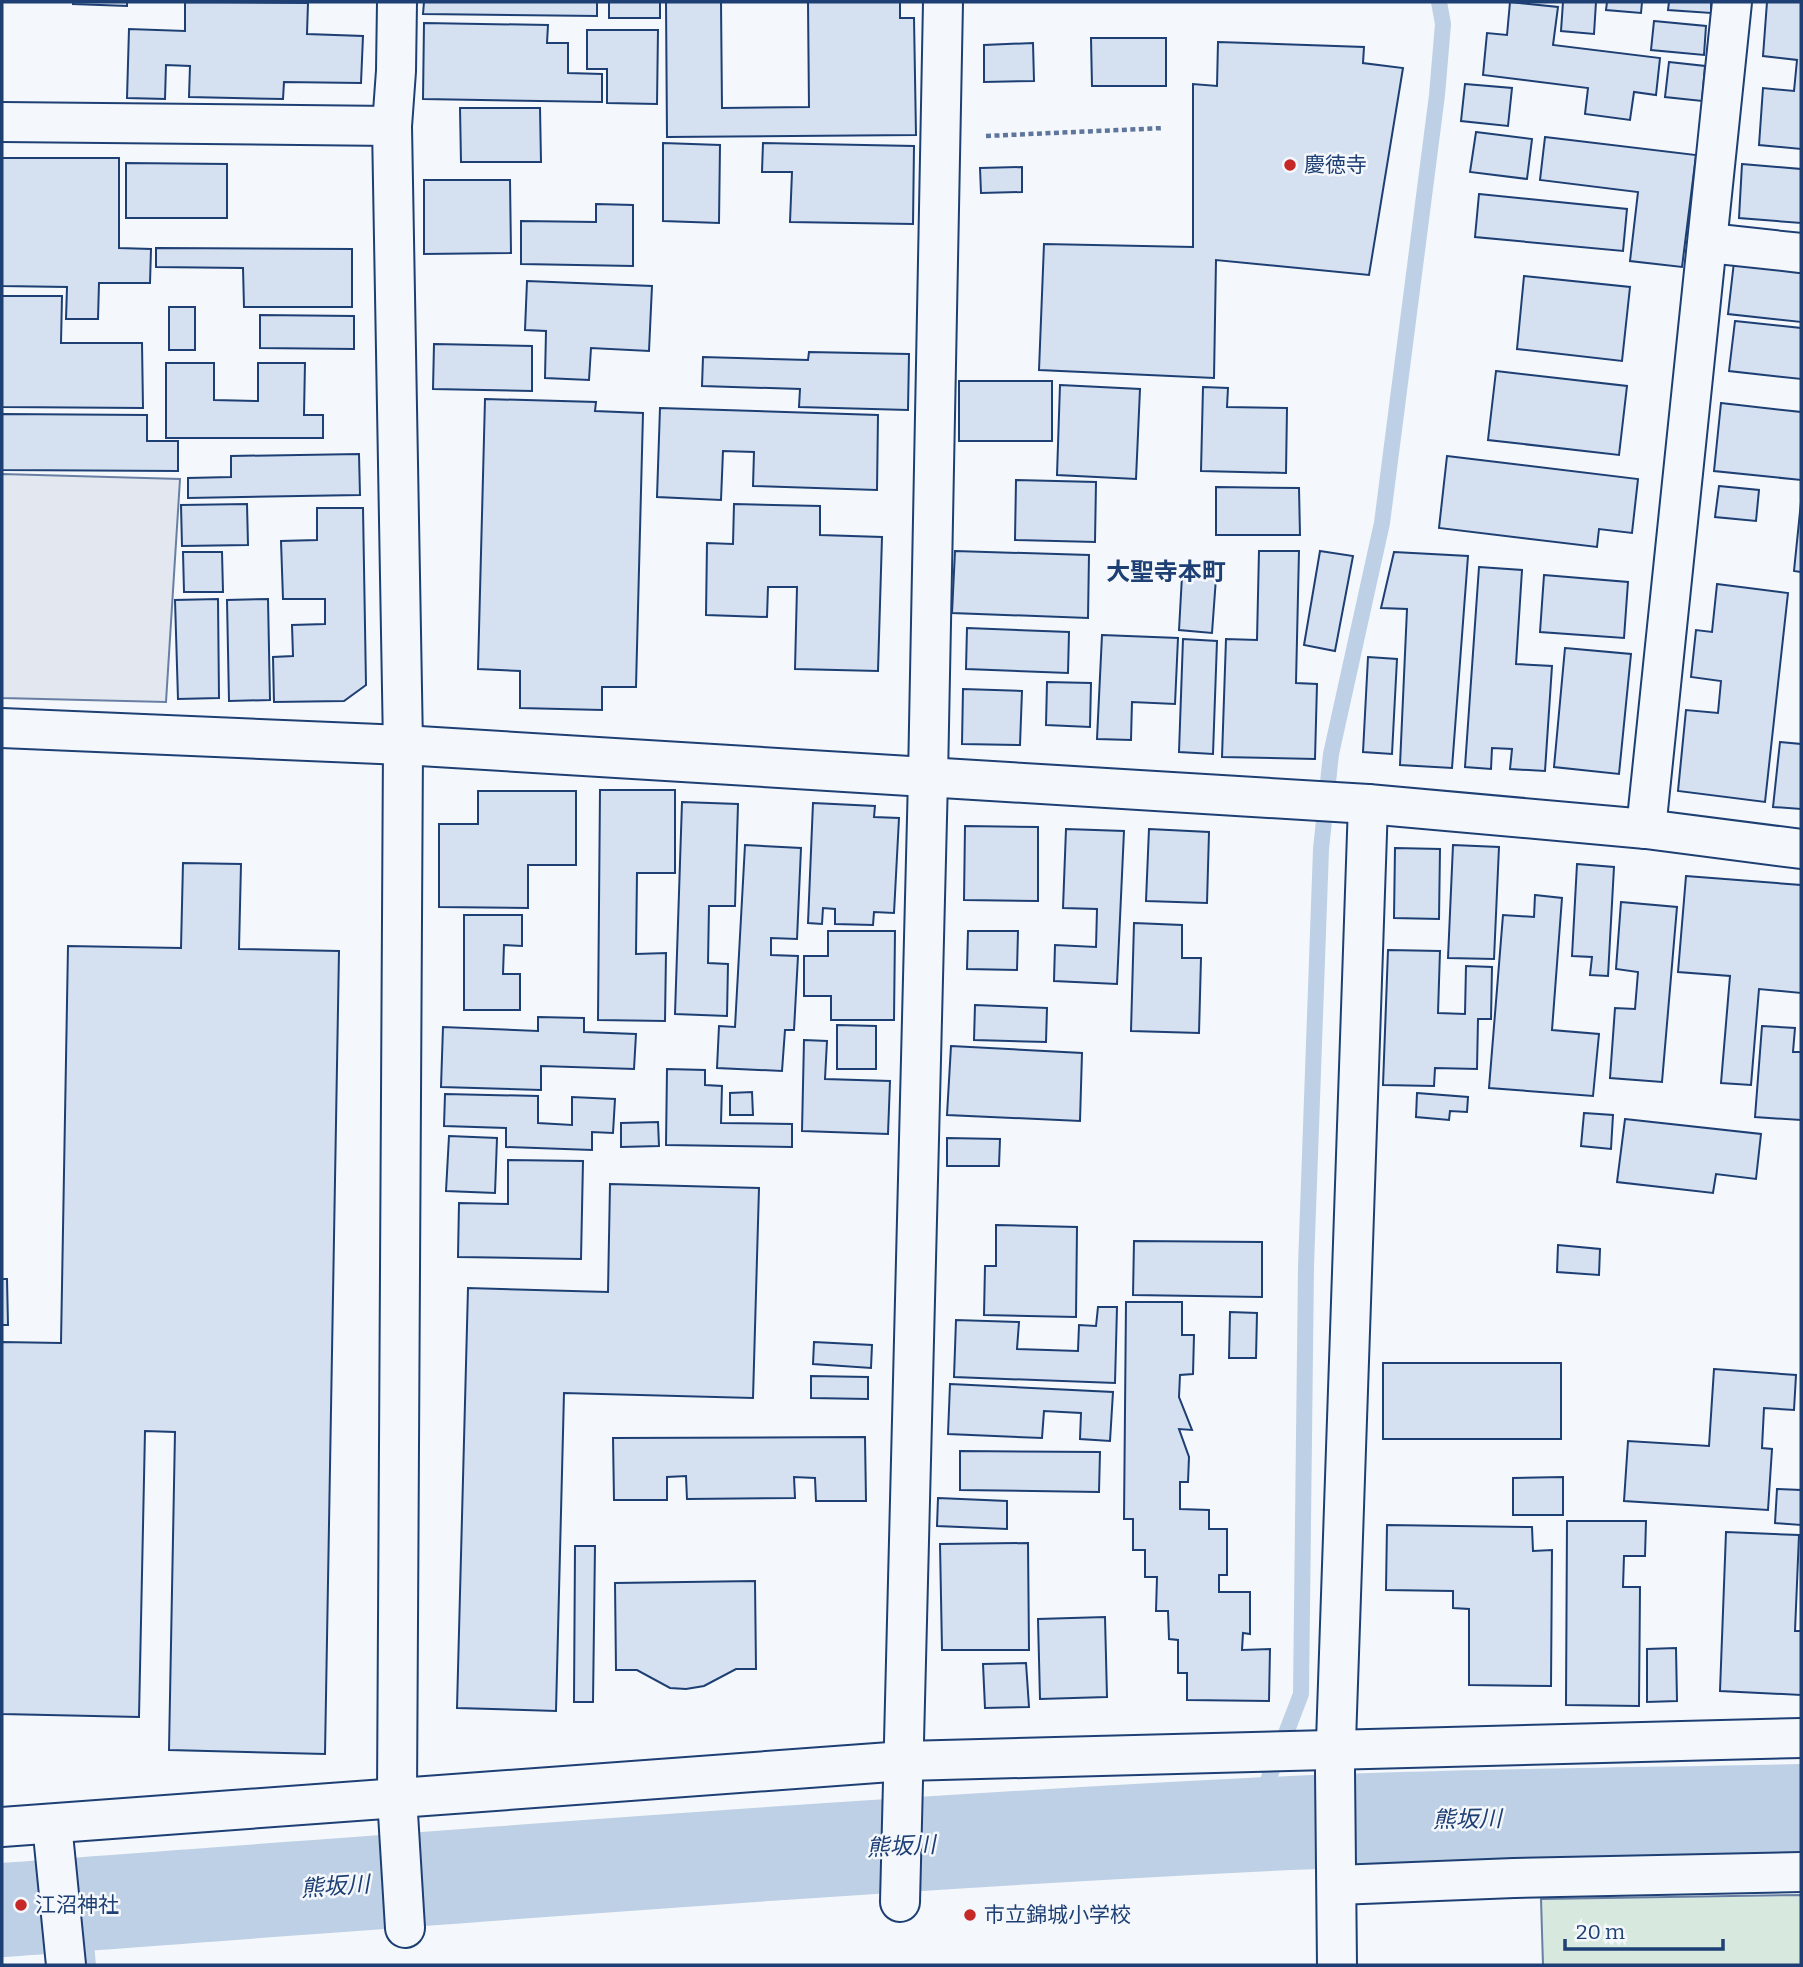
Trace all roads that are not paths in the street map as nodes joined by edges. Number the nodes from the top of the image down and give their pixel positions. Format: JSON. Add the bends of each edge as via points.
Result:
{"nodes":[{"id":1,"x":397,"y":2,"type":"edge"},
{"id":2,"x":943,"y":2,"type":"edge"},
{"id":3,"x":1732,"y":2,"type":"edge"},
{"id":4,"x":2,"y":122,"type":"edge"},
{"id":5,"x":392,"y":126,"type":"junction"},
{"id":6,"x":1709,"y":243,"type":"junction"},
{"id":7,"x":1801,"y":253,"type":"edge"},
{"id":8,"x":2,"y":727,"type":"edge"},
{"id":9,"x":403,"y":745,"type":"junction"},
{"id":10,"x":928,"y":778,"type":"junction"},
{"id":11,"x":1368,"y":804,"type":"junction"},
{"id":12,"x":1646,"y":829,"type":"junction"},
{"id":13,"x":1801,"y":849,"type":"edge"},
{"id":14,"x":1801,"y":1738,"type":"edge"},
{"id":15,"x":1336,"y":1760,"type":"junction"},
{"id":16,"x":904,"y":1761,"type":"junction"},
{"id":17,"x":397,"y":1797,"type":"junction"},
{"id":18,"x":52,"y":1824,"type":"junction"},
{"id":19,"x":2,"y":1827,"type":"edge"},
{"id":20,"x":1337,"y":1870,"type":"junction"},
{"id":21,"x":1801,"y":1872,"type":"edge"},
{"id":22,"x":900,"y":1902,"type":"dead end"},
{"id":23,"x":405,"y":1928,"type":"dead end"},
{"id":24,"x":65,"y":1957,"type":"edge"},
{"id":25,"x":1337,"y":1965,"type":"edge"}],
"edges":[{"from":1,"to":5,"type":"street"},
{"from":2,"to":10,"type":"street"},
{"from":3,"to":6,"type":"street"},
{"from":4,"to":5,"type":"street"},
{"from":5,"to":9,"type":"street"},
{"from":6,"to":7,"type":"street"},
{"from":6,"to":12,"type":"street"},
{"from":8,"to":9,"type":"street"},
{"from":9,"to":10,"type":"street"},
{"from":9,"to":17,"type":"street"},
{"from":10,"to":11,"type":"street"},
{"from":10,"to":16,"type":"street"},
{"from":11,"to":12,"type":"street"},
{"from":11,"to":15,"type":"street"},
{"from":12,"to":13,"type":"street"},
{"from":14,"to":15,"type":"street"},
{"from":15,"to":16,"type":"street"},
{"from":15,"to":20,"type":"street"},
{"from":16,"to":17,"type":"street"},
{"from":16,"to":22,"type":"street"},
{"from":17,"to":18,"type":"street"},
{"from":17,"to":23,"type":"street"},
{"from":18,"to":19,"type":"street"},
{"from":18,"to":24,"type":"street"},
{"from":20,"to":21,"type":"street","via":[[1514,1878]]},
{"from":20,"to":25,"type":"street"}]}
